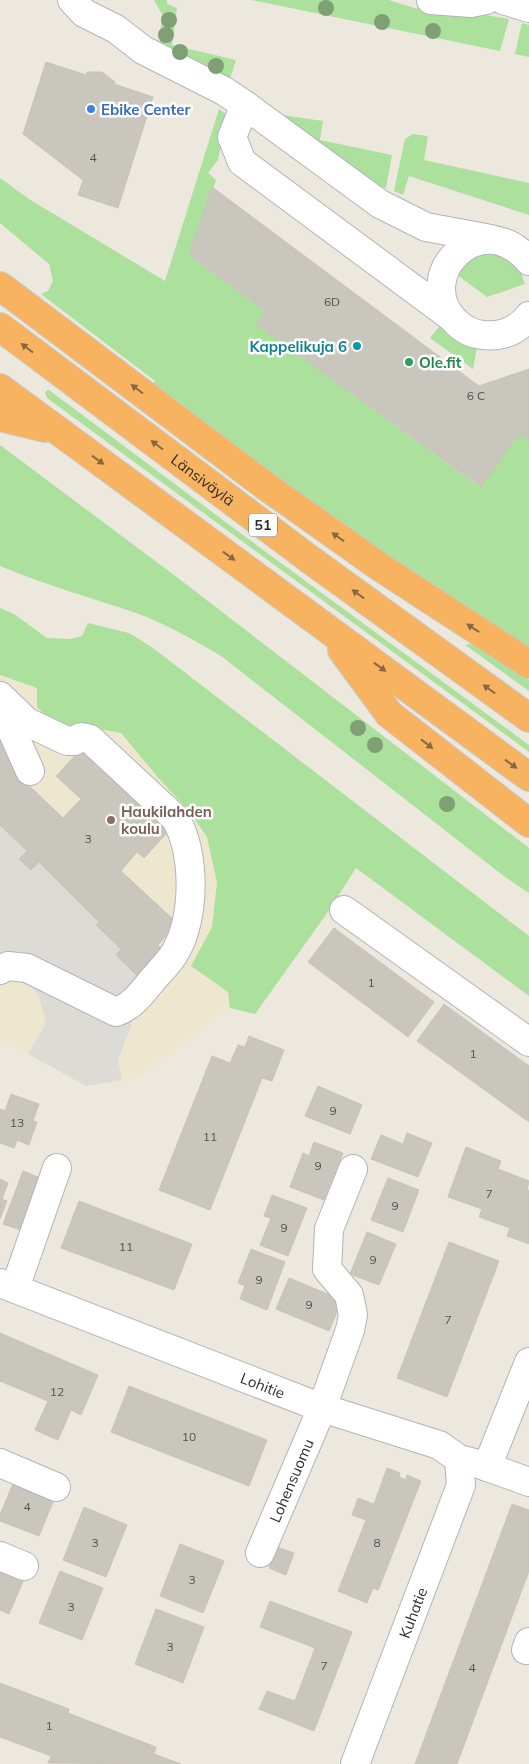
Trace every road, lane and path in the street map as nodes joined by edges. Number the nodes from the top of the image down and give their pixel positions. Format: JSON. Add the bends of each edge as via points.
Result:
{"nodes":[{"id":1,"x":72,"y":0,"type":"edge"},
{"id":2,"x":431,"y":0,"type":"edge"},
{"id":3,"x":486,"y":0,"type":"edge"},
{"id":4,"x":503,"y":0,"type":"edge"},
{"id":5,"x":529,"y":8,"type":"edge"},
{"id":6,"x":245,"y":105,"type":"junction"},
{"id":7,"x":491,"y":240,"type":"junction"},
{"id":8,"x":526,"y":254,"type":"edge"},
{"id":9,"x":0,"y":286,"type":"edge"},
{"id":10,"x":450,"y":316,"type":"junction"},
{"id":11,"x":529,"y":316,"type":"edge"},
{"id":12,"x":0,"y":327,"type":"edge"},
{"id":13,"x":0,"y":388,"type":"edge"},
{"id":14,"x":0,"y":417,"type":"edge"},
{"id":15,"x":58,"y":431,"type":"junction"},
{"id":16,"x":326,"y":628,"type":"junction"},
{"id":17,"x":529,"y":664,"type":"edge"},
{"id":18,"x":0,"y":696,"type":"edge"},
{"id":19,"x":0,"y":704,"type":"edge"},
{"id":20,"x":529,"y":718,"type":"edge"},
{"id":21,"x":30,"y":771,"type":"dead end"},
{"id":22,"x":529,"y":777,"type":"edge"},
{"id":23,"x":529,"y":823,"type":"edge"},
{"id":24,"x":344,"y":910,"type":"dead end"},
{"id":25,"x":0,"y":970,"type":"edge"},
{"id":26,"x":529,"y":1042,"type":"edge"},
{"id":27,"x":57,"y":1168,"type":"dead end"},
{"id":28,"x":353,"y":1169,"type":"dead end"},
{"id":29,"x":7,"y":1286,"type":"edge"},
{"id":30,"x":529,"y":1362,"type":"edge"},
{"id":31,"x":322,"y":1408,"type":"junction"},
{"id":32,"x":459,"y":1459,"type":"junction"},
{"id":33,"x":0,"y":1463,"type":"edge"},
{"id":34,"x":487,"y":1467,"type":"junction"},
{"id":35,"x":529,"y":1482,"type":"edge"},
{"id":36,"x":56,"y":1487,"type":"dead end"},
{"id":37,"x":260,"y":1553,"type":"dead end"},
{"id":38,"x":355,"y":1764,"type":"edge"}],
"edges":[{"from":1,"to":6,"type":"street","via":[[84,13],[116,28],[143,50],[224,90]]},
{"from":2,"to":3,"type":"street","via":[[471,3]]},
{"from":4,"to":5,"type":"street"},
{"from":6,"to":7,"type":"street","via":[[380,204],[426,227]]},
{"from":6,"to":10,"type":"street","via":[[232,137],[242,162]]},
{"from":7,"to":8,"type":"street","via":[[507,243]]},
{"from":7,"to":10,"type":"street","via":[[462,248],[451,259],[441,288],[443,303]]},
{"from":17,"to":9,"type":"highway","one_way":true,"via":[[380,567],[275,492]]},
{"from":10,"to":11,"type":"street","via":[[462,328],[477,335],[493,336],[509,332]]},
{"from":20,"to":12,"type":"highway","name":"Länsiväylä","number":"51","one_way":true,"via":[[312,561]]},
{"from":13,"to":15,"type":"highway"},
{"from":14,"to":15,"type":"highway"},
{"from":15,"to":16,"type":"highway","one_way":true},
{"from":16,"to":22,"type":"highway","one_way":true},
{"from":16,"to":23,"type":"highway","one_way":true,"via":[[389,714]]},
{"from":18,"to":25,"type":"street","via":[[27,722],[67,741],[81,737],[90,739],[176,818],[182,828],[191,867],[188,920],[175,953],[125,1009],[116,1012],[27,968],[8,966]]},
{"from":19,"to":21,"type":"street"},
{"from":24,"to":26,"type":"street"},
{"from":27,"to":29,"type":"street"},
{"from":28,"to":31,"type":"street","name":"Lohensuomu","via":[[329,1229],[327,1269],[349,1295],[353,1314]]},
{"from":29,"to":31,"type":"street","name":"Lohitie"},
{"from":30,"to":34,"type":"street"},
{"from":31,"to":32,"type":"street","name":"Lohitie","via":[[439,1444]]},
{"from":31,"to":37,"type":"street","name":"Lohensuomu"},
{"from":32,"to":34,"type":"street","name":"Lohitie"},
{"from":32,"to":38,"type":"street","name":"Kuhatie","via":[[461,1485]]},
{"from":33,"to":36,"type":"street"},
{"from":34,"to":35,"type":"street","name":"Lohitie"}]}
